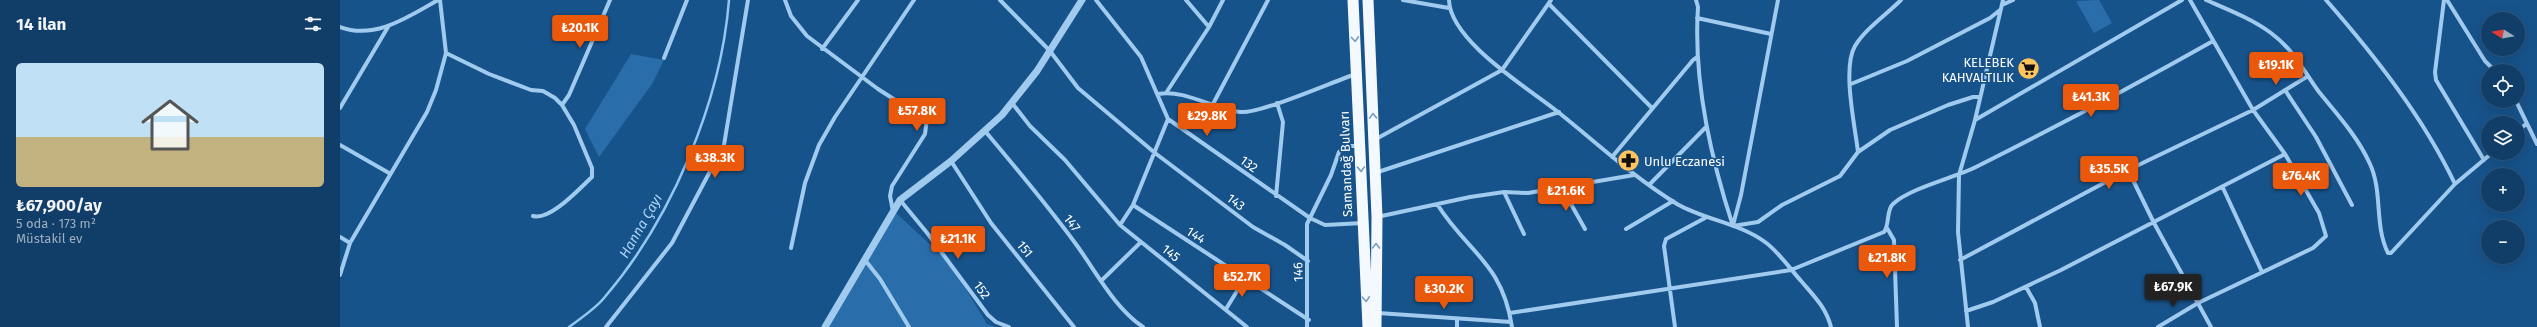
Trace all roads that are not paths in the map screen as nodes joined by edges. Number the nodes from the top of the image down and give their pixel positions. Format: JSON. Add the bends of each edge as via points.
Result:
{"nodes":[{"id":1,"x":439,"y":0,"type":"edge"},
{"id":2,"x":610,"y":0,"type":"edge"},
{"id":3,"x":687,"y":0,"type":"edge"},
{"id":4,"x":748,"y":0,"type":"edge"},
{"id":5,"x":785,"y":0,"type":"edge"},
{"id":6,"x":858,"y":0,"type":"edge"},
{"id":7,"x":914,"y":0,"type":"edge"},
{"id":8,"x":1000,"y":0,"type":"edge"},
{"id":9,"x":1082,"y":0,"type":"edge"},
{"id":10,"x":1096,"y":0,"type":"edge"},
{"id":11,"x":1186,"y":0,"type":"edge"},
{"id":12,"x":1223,"y":0,"type":"edge"},
{"id":13,"x":1268,"y":0,"type":"edge"},
{"id":14,"x":1353,"y":0,"type":"edge"},
{"id":15,"x":1368,"y":0,"type":"edge"},
{"id":16,"x":1403,"y":0,"type":"edge"},
{"id":17,"x":1449,"y":0,"type":"edge"},
{"id":18,"x":1551,"y":0,"type":"edge"},
{"id":19,"x":1696,"y":0,"type":"edge"},
{"id":20,"x":1778,"y":0,"type":"edge"},
{"id":21,"x":1901,"y":0,"type":"edge"},
{"id":22,"x":2013,"y":0,"type":"edge"},
{"id":23,"x":2182,"y":0,"type":"edge"},
{"id":24,"x":2190,"y":0,"type":"edge"},
{"id":25,"x":2206,"y":0,"type":"edge"},
{"id":26,"x":2326,"y":0,"type":"edge"},
{"id":27,"x":2445,"y":0,"type":"edge"},
{"id":28,"x":2003,"y":2,"type":"edge"},
{"id":29,"x":1550,"y":5,"type":"junction"},
{"id":30,"x":1449,"y":8,"type":"junction"},
{"id":31,"x":2000,"y":10,"type":"junction"},
{"id":32,"x":1698,"y":18,"type":"junction"},
{"id":33,"x":340,"y":27,"type":"edge"},
{"id":34,"x":388,"y":27,"type":"junction"},
{"id":35,"x":1209,"y":27,"type":"junction"},
{"id":36,"x":1771,"y":34,"type":"junction"},
{"id":37,"x":2213,"y":41,"type":"junction"},
{"id":38,"x":822,"y":49,"type":"junction"},
{"id":39,"x":1050,"y":51,"type":"junction"},
{"id":40,"x":446,"y":53,"type":"junction"},
{"id":41,"x":1697,"y":57,"type":"junction"},
{"id":42,"x":664,"y":58,"type":"dead end"},
{"id":43,"x":2488,"y":64,"type":"edge"},
{"id":44,"x":1502,"y":70,"type":"junction"},
{"id":45,"x":1357,"y":74,"type":"junction"},
{"id":46,"x":2308,"y":76,"type":"junction"},
{"id":47,"x":863,"y":77,"type":"junction"},
{"id":48,"x":1851,"y":84,"type":"junction"},
{"id":49,"x":2285,"y":90,"type":"junction"},
{"id":50,"x":1166,"y":93,"type":"junction"},
{"id":51,"x":1158,"y":94,"type":"junction"},
{"id":52,"x":1980,"y":97,"type":"junction"},
{"id":53,"x":1012,"y":103,"type":"junction"},
{"id":54,"x":1277,"y":103,"type":"junction"},
{"id":55,"x":1213,"y":104,"type":"junction"},
{"id":56,"x":562,"y":105,"type":"junction"},
{"id":57,"x":340,"y":108,"type":"edge"},
{"id":58,"x":1652,"y":108,"type":"junction"},
{"id":59,"x":2519,"y":108,"type":"edge"},
{"id":60,"x":2253,"y":110,"type":"junction"},
{"id":61,"x":1559,"y":112,"type":"junction"},
{"id":62,"x":1168,"y":118,"type":"junction"},
{"id":63,"x":1975,"y":120,"type":"junction"},
{"id":64,"x":2526,"y":124,"type":"joint"},
{"id":65,"x":1706,"y":127,"type":"junction"},
{"id":66,"x":985,"y":131,"type":"junction"},
{"id":67,"x":1374,"y":140,"type":"junction"},
{"id":68,"x":2537,"y":144,"type":"edge"},
{"id":69,"x":340,"y":145,"type":"edge"},
{"id":70,"x":1360,"y":146,"type":"junction"},
{"id":71,"x":1858,"y":152,"type":"junction"},
{"id":72,"x":1155,"y":153,"type":"junction"},
{"id":73,"x":2285,"y":154,"type":"junction"},
{"id":74,"x":2481,"y":155,"type":"edge"},
{"id":75,"x":1612,"y":158,"type":"junction"},
{"id":76,"x":2484,"y":160,"type":"edge"},
{"id":77,"x":950,"y":161,"type":"junction"},
{"id":78,"x":2128,"y":170,"type":"junction"},
{"id":79,"x":389,"y":173,"type":"junction"},
{"id":80,"x":1375,"y":173,"type":"junction"},
{"id":81,"x":1634,"y":175,"type":"junction"},
{"id":82,"x":1959,"y":175,"type":"junction"},
{"id":83,"x":2455,"y":184,"type":"junction"},
{"id":84,"x":1649,"y":185,"type":"junction"},
{"id":85,"x":1562,"y":188,"type":"junction"},
{"id":86,"x":2222,"y":188,"type":"junction"},
{"id":87,"x":1504,"y":192,"type":"junction"},
{"id":88,"x":1276,"y":196,"type":"junction"},
{"id":89,"x":900,"y":200,"type":"junction"},
{"id":90,"x":1673,"y":201,"type":"junction"},
{"id":91,"x":1438,"y":204,"type":"junction"},
{"id":92,"x":1133,"y":205,"type":"junction"},
{"id":93,"x":2352,"y":205,"type":"dead end"},
{"id":94,"x":893,"y":211,"type":"junction"},
{"id":95,"x":532,"y":216,"type":"dead end"},
{"id":96,"x":1377,"y":216,"type":"junction"},
{"id":97,"x":1310,"y":218,"type":"junction"},
{"id":98,"x":1705,"y":218,"type":"junction"},
{"id":99,"x":1363,"y":223,"type":"junction"},
{"id":100,"x":2154,"y":224,"type":"junction"},
{"id":101,"x":1120,"y":225,"type":"junction"},
{"id":102,"x":1733,"y":226,"type":"junction"},
{"id":103,"x":1887,"y":228,"type":"junction"},
{"id":104,"x":1585,"y":229,"type":"dead end"},
{"id":105,"x":1626,"y":229,"type":"dead end"},
{"id":106,"x":1524,"y":234,"type":"dead end"},
{"id":107,"x":340,"y":237,"type":"edge"},
{"id":108,"x":1141,"y":242,"type":"junction"},
{"id":109,"x":350,"y":243,"type":"junction"},
{"id":110,"x":791,"y":248,"type":"dead end"},
{"id":111,"x":865,"y":260,"type":"junction"},
{"id":112,"x":1960,"y":260,"type":"junction"},
{"id":113,"x":1308,"y":262,"type":"junction"},
{"id":114,"x":1791,"y":270,"type":"junction"},
{"id":115,"x":2262,"y":272,"type":"junction"},
{"id":116,"x":340,"y":275,"type":"edge"},
{"id":117,"x":1245,"y":278,"type":"junction"},
{"id":118,"x":1101,"y":281,"type":"junction"},
{"id":119,"x":2026,"y":287,"type":"junction"},
{"id":120,"x":1669,"y":288,"type":"junction"},
{"id":121,"x":2198,"y":302,"type":"junction"},
{"id":122,"x":1226,"y":310,"type":"junction"},
{"id":123,"x":1966,"y":311,"type":"junction"},
{"id":124,"x":1375,"y":313,"type":"junction"},
{"id":125,"x":1510,"y":313,"type":"junction"},
{"id":126,"x":1457,"y":319,"type":"junction"},
{"id":127,"x":1308,"y":320,"type":"junction"},
{"id":128,"x":1511,"y":322,"type":"junction"},
{"id":129,"x":606,"y":327,"type":"edge"},
{"id":130,"x":825,"y":327,"type":"edge"},
{"id":131,"x":909,"y":327,"type":"edge"},
{"id":132,"x":1009,"y":327,"type":"edge"},
{"id":133,"x":1074,"y":327,"type":"edge"},
{"id":134,"x":1143,"y":327,"type":"edge"},
{"id":135,"x":1248,"y":327,"type":"edge"},
{"id":136,"x":1307,"y":327,"type":"edge"},
{"id":137,"x":1368,"y":327,"type":"edge"},
{"id":138,"x":1376,"y":327,"type":"edge"},
{"id":139,"x":1457,"y":327,"type":"edge"},
{"id":140,"x":1512,"y":327,"type":"edge"},
{"id":141,"x":1675,"y":327,"type":"edge"},
{"id":142,"x":1827,"y":327,"type":"edge"},
{"id":143,"x":1831,"y":327,"type":"edge"},
{"id":144,"x":1897,"y":327,"type":"edge"},
{"id":145,"x":1968,"y":327,"type":"edge"},
{"id":146,"x":2040,"y":327,"type":"edge"},
{"id":147,"x":2158,"y":327,"type":"edge"},
{"id":148,"x":2211,"y":327,"type":"edge"}],
"edges":[{"from":1,"to":34,"type":"street"},
{"from":1,"to":40,"type":"street"},
{"from":2,"to":56,"type":"street","via":[[569,95]]},
{"from":3,"to":42,"type":"street"},
{"from":4,"to":129,"type":"street","via":[[724,145],[672,243]]},
{"from":5,"to":38,"type":"street","via":[[791,16],[807,36]]},
{"from":6,"to":38,"type":"street"},
{"from":7,"to":47,"type":"street"},
{"from":8,"to":39,"type":"street","name":"143"},
{"from":9,"to":39,"type":"street"},
{"from":10,"to":51,"type":"street","via":[[1141,56]]},
{"from":11,"to":35,"type":"street"},
{"from":12,"to":35,"type":"street"},
{"from":13,"to":55,"type":"street"},
{"from":14,"to":45,"type":"highway","name":"Samandağ Bulvarı","one_way":true},
{"from":67,"to":15,"type":"highway","one_way":true},
{"from":16,"to":30,"type":"street"},
{"from":17,"to":30,"type":"street"},
{"from":18,"to":29,"type":"street"},
{"from":19,"to":32,"type":"street"},
{"from":20,"to":36,"type":"street"},
{"from":21,"to":48,"type":"street","via":[[1854,47],[1850,61]]},
{"from":22,"to":28,"type":"street"},
{"from":23,"to":63,"type":"street"},
{"from":24,"to":37,"type":"street"},
{"from":25,"to":46,"type":"street","via":[[2250,20],[2272,34],[2294,52]]},
{"from":26,"to":83,"type":"street","via":[[2396,88],[2444,162]]},
{"from":27,"to":43,"type":"street"},
{"from":27,"to":74,"type":"street","via":[[2436,80]]},
{"from":28,"to":31,"type":"street"},
{"from":29,"to":44,"type":"street","via":[[1536,20]]},
{"from":29,"to":58,"type":"street"},
{"from":30,"to":44,"type":"street","via":[[1454,20],[1471,42]]},
{"from":31,"to":48,"type":"street","via":[[1990,18],[1907,61]]},
{"from":31,"to":52,"type":"street"},
{"from":32,"to":36,"type":"street"},
{"from":32,"to":41,"type":"street"},
{"from":33,"to":34,"type":"street","via":[[358,31]]},
{"from":34,"to":57,"type":"street"},
{"from":35,"to":50,"type":"street"},
{"from":36,"to":102,"type":"street"},
{"from":37,"to":60,"type":"street"},
{"from":37,"to":82,"type":"street","via":[[2083,114]]},
{"from":38,"to":47,"type":"street"},
{"from":39,"to":53,"type":"street"},
{"from":39,"to":72,"type":"street","name":"143","via":[[1078,88]]},
{"from":40,"to":56,"type":"street","via":[[489,74],[531,90],[543,91]]},
{"from":40,"to":79,"type":"street","via":[[427,112]]},
{"from":41,"to":58,"type":"street"},
{"from":41,"to":65,"type":"street"},
{"from":44,"to":61,"type":"street"},
{"from":44,"to":67,"type":"street"},
{"from":45,"to":54,"type":"street"},
{"from":45,"to":70,"type":"highway","name":"Samandağ Bulvarı"},
{"from":46,"to":49,"type":"street"},
{"from":46,"to":83,"type":"street","via":[[2350,132],[2370,164],[2388,253],[2391,253]]},
{"from":47,"to":94,"type":"street","via":[[903,105],[929,104],[925,134],[892,186],[890,196]]},
{"from":47,"to":110,"type":"street","via":[[819,145],[805,183]]},
{"from":48,"to":71,"type":"street"},
{"from":49,"to":60,"type":"street"},
{"from":49,"to":93,"type":"street","via":[[2319,142]]},
{"from":50,"to":51,"type":"street"},
{"from":50,"to":55,"type":"street"},
{"from":51,"to":62,"type":"street"},
{"from":52,"to":63,"type":"street"},
{"from":52,"to":71,"type":"street","via":[[1948,105],[1890,130]]},
{"from":53,"to":66,"type":"street"},
{"from":53,"to":101,"type":"street","name":"145"},
{"from":54,"to":55,"type":"street","via":[[1241,112]]},
{"from":54,"to":88,"type":"street","via":[[1283,122]]},
{"from":56,"to":95,"type":"street","via":[[574,125],[592,168],[592,177],[566,201],[543,217]]},
{"from":58,"to":75,"type":"street"},
{"from":59,"to":64,"type":"street"},
{"from":60,"to":73,"type":"street"},
{"from":60,"to":78,"type":"street"},
{"from":61,"to":75,"type":"street"},
{"from":61,"to":80,"type":"street"},
{"from":62,"to":72,"type":"street"},
{"from":62,"to":88,"type":"street","name":"132"},
{"from":63,"to":82,"type":"street"},
{"from":64,"to":68,"type":"street"},
{"from":65,"to":84,"type":"street"},
{"from":65,"to":102,"type":"street"},
{"from":66,"to":77,"type":"street"},
{"from":66,"to":118,"type":"street","name":"147","via":[[1078,247]]},
{"from":67,"to":80,"type":"highway"},
{"from":69,"to":79,"type":"street"},
{"from":70,"to":97,"type":"street","name":"146","via":[[1346,146],[1338,152],[1331,175]]},
{"from":70,"to":99,"type":"highway","name":"Samandağ Bulvarı","one_way":true},
{"from":71,"to":102,"type":"street","via":[[1840,176],[1782,205],[1758,222]]},
{"from":72,"to":92,"type":"street"},
{"from":72,"to":113,"type":"street","name":"143","via":[[1253,228],[1285,245]]},
{"from":73,"to":86,"type":"street"},
{"from":73,"to":115,"type":"street","via":[[2319,213],[2326,236],[2313,248]]},
{"from":75,"to":81,"type":"street"},
{"from":76,"to":83,"type":"street"},
{"from":77,"to":89,"type":"street"},
{"from":77,"to":133,"type":"street","name":"151","via":[[991,223]]},
{"from":78,"to":100,"type":"street"},
{"from":78,"to":112,"type":"street"},
{"from":79,"to":109,"type":"street"},
{"from":80,"to":96,"type":"highway"},
{"from":81,"to":84,"type":"street"},
{"from":81,"to":85,"type":"street"},
{"from":82,"to":103,"type":"street","via":[[1894,203],[1891,206]]},
{"from":82,"to":112,"type":"street"},
{"from":84,"to":90,"type":"street"},
{"from":85,"to":87,"type":"street","via":[[1528,194]]},
{"from":85,"to":104,"type":"street"},
{"from":86,"to":100,"type":"street"},
{"from":86,"to":115,"type":"street"},
{"from":87,"to":91,"type":"street"},
{"from":87,"to":106,"type":"street"},
{"from":88,"to":97,"type":"street","name":"132"},
{"from":89,"to":94,"type":"street"},
{"from":89,"to":132,"type":"street","name":"152","via":[[988,315],[996,322]]},
{"from":90,"to":98,"type":"street"},
{"from":90,"to":105,"type":"street"},
{"from":91,"to":96,"type":"street"},
{"from":91,"to":125,"type":"street","via":[[1445,216],[1490,267],[1504,291]]},
{"from":92,"to":101,"type":"street"},
{"from":92,"to":117,"type":"street","name":"144"},
{"from":94,"to":111,"type":"street"},
{"from":124,"to":96,"type":"highway","one_way":true},
{"from":97,"to":99,"type":"street","name":"132","via":[[1325,225]]},
{"from":97,"to":113,"type":"street","name":"146","via":[[1306,231]]},
{"from":98,"to":102,"type":"street"},
{"from":98,"to":120,"type":"street","via":[[1666,239],[1664,246]]},
{"from":99,"to":137,"type":"highway","name":"Samandağ Bulvarı","one_way":true},
{"from":100,"to":119,"type":"street"},
{"from":100,"to":121,"type":"street"},
{"from":101,"to":108,"type":"street","name":"145"},
{"from":102,"to":114,"type":"street","via":[[1766,242]]},
{"from":103,"to":114,"type":"street","via":[[1876,236]]},
{"from":103,"to":144,"type":"street","via":[[1894,240]]},
{"from":107,"to":109,"type":"street"},
{"from":108,"to":118,"type":"street"},
{"from":108,"to":122,"type":"street","name":"145"},
{"from":109,"to":116,"type":"street"},
{"from":111,"to":130,"type":"street"},
{"from":111,"to":131,"type":"street"},
{"from":112,"to":123,"type":"street"},
{"from":113,"to":127,"type":"street","name":"146"},
{"from":114,"to":120,"type":"street"},
{"from":114,"to":143,"type":"street","via":[[1820,302]]},
{"from":115,"to":121,"type":"street"},
{"from":117,"to":122,"type":"street"},
{"from":117,"to":127,"type":"street","name":"144"},
{"from":118,"to":134,"type":"street","name":"147","via":[[1122,308]]},
{"from":119,"to":123,"type":"street"},
{"from":119,"to":146,"type":"street","via":[[2035,303]]},
{"from":120,"to":125,"type":"street"},
{"from":120,"to":141,"type":"street"},
{"from":121,"to":147,"type":"street"},
{"from":121,"to":148,"type":"street"},
{"from":122,"to":135,"type":"street","name":"145"},
{"from":123,"to":145,"type":"street"},
{"from":124,"to":126,"type":"street"},
{"from":124,"to":138,"type":"highway"},
{"from":125,"to":128,"type":"street"},
{"from":126,"to":128,"type":"street"},
{"from":126,"to":139,"type":"street"},
{"from":127,"to":136,"type":"street","name":"146"},
{"from":128,"to":140,"type":"street"},
{"from":142,"to":143,"type":"street"}]}
